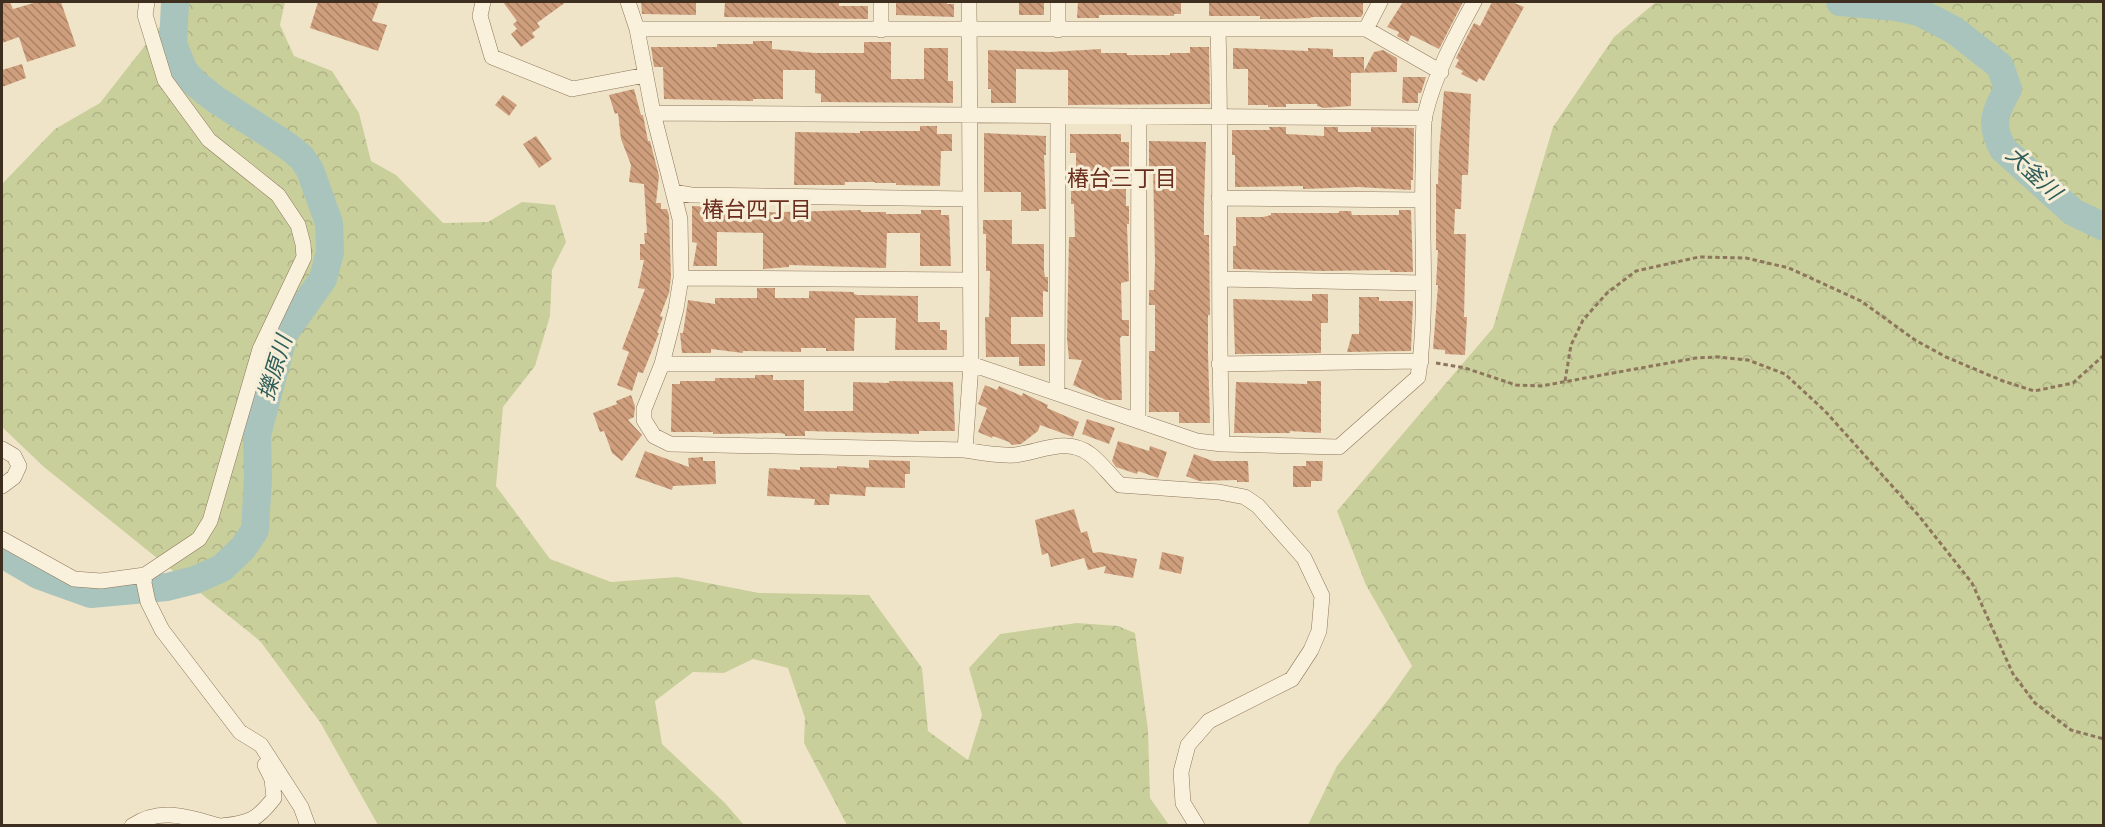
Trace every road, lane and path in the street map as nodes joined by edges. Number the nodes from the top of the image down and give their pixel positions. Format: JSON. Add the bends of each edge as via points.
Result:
{"nodes":[{"id":1,"x":147,"y":2,"type":"edge"},
{"id":2,"x":483,"y":2,"type":"edge"},
{"id":3,"x":628,"y":2,"type":"edge"},
{"id":4,"x":881,"y":2,"type":"edge"},
{"id":5,"x":969,"y":2,"type":"edge"},
{"id":6,"x":1058,"y":2,"type":"edge"},
{"id":7,"x":1380,"y":2,"type":"edge"},
{"id":8,"x":1474,"y":2,"type":"edge"},
{"id":9,"x":637,"y":29,"type":"junction"},
{"id":10,"x":1218,"y":29,"type":"junction"},
{"id":11,"x":1366,"y":29,"type":"junction"},
{"id":12,"x":881,"y":30,"type":"junction"},
{"id":13,"x":968,"y":30,"type":"junction"},
{"id":14,"x":1058,"y":30,"type":"junction"},
{"id":15,"x":1441,"y":72,"type":"junction"},
{"id":16,"x":646,"y":75,"type":"junction"},
{"id":17,"x":653,"y":113,"type":"junction"},
{"id":18,"x":969,"y":116,"type":"junction"},
{"id":19,"x":1058,"y":116,"type":"junction"},
{"id":20,"x":1139,"y":116,"type":"junction"},
{"id":21,"x":1221,"y":116,"type":"junction"},
{"id":22,"x":1425,"y":118,"type":"junction"},
{"id":23,"x":674,"y":192,"type":"junction"},
{"id":24,"x":1219,"y":198,"type":"junction"},
{"id":25,"x":970,"y":199,"type":"junction"},
{"id":26,"x":1422,"y":200,"type":"junction"},
{"id":27,"x":681,"y":278,"type":"junction"},
{"id":28,"x":1220,"y":279,"type":"junction"},
{"id":29,"x":970,"y":280,"type":"junction"},
{"id":30,"x":1423,"y":283,"type":"junction"},
{"id":31,"x":2103,"y":355,"type":"edge"},
{"id":32,"x":1420,"y":361,"type":"junction"},
{"id":33,"x":662,"y":364,"type":"junction"},
{"id":34,"x":971,"y":364,"type":"junction"},
{"id":35,"x":1219,"y":364,"type":"junction"},
{"id":36,"x":1565,"y":381,"type":"junction"},
{"id":37,"x":1057,"y":392,"type":"junction"},
{"id":38,"x":1138,"y":420,"type":"junction"},
{"id":39,"x":1222,"y":444,"type":"junction"},
{"id":40,"x":2,"y":448,"type":"edge"},
{"id":41,"x":964,"y":450,"type":"junction"},
{"id":42,"x":2,"y":486,"type":"edge"},
{"id":43,"x":2,"y":539,"type":"edge"},
{"id":44,"x":145,"y":585,"type":"junction"},
{"id":45,"x":240,"y":732,"type":"junction"},
{"id":46,"x":2103,"y":739,"type":"edge"},
{"id":47,"x":132,"y":825,"type":"edge"},
{"id":48,"x":221,"y":825,"type":"edge"},
{"id":49,"x":308,"y":825,"type":"edge"},
{"id":50,"x":1197,"y":825,"type":"edge"}],
"edges":[{"from":1,"to":44,"type":"street","via":[[144,15],[165,80],[209,140],[278,195],[298,225],[304,257],[260,349],[210,521],[199,539]]},
{"from":2,"to":16,"type":"street","via":[[480,16],[492,57],[572,89]]},
{"from":3,"to":9,"type":"street"},
{"from":4,"to":12,"type":"street"},
{"from":5,"to":13,"type":"street"},
{"from":6,"to":14,"type":"street"},
{"from":7,"to":11,"type":"street"},
{"from":8,"to":15,"type":"street"},
{"from":9,"to":12,"type":"street"},
{"from":9,"to":16,"type":"street"},
{"from":10,"to":11,"type":"street"},
{"from":10,"to":14,"type":"street"},
{"from":10,"to":21,"type":"street"},
{"from":11,"to":15,"type":"street"},
{"from":12,"to":13,"type":"street"},
{"from":13,"to":14,"type":"street"},
{"from":13,"to":18,"type":"street"},
{"from":15,"to":22,"type":"street"},
{"from":16,"to":17,"type":"street"},
{"from":17,"to":18,"type":"street"},
{"from":17,"to":23,"type":"street"},
{"from":18,"to":19,"type":"street"},
{"from":18,"to":25,"type":"street"},
{"from":19,"to":20,"type":"street"},
{"from":19,"to":37,"type":"street"},
{"from":20,"to":21,"type":"street"},
{"from":20,"to":38,"type":"street"},
{"from":21,"to":22,"type":"street"},
{"from":21,"to":24,"type":"street"},
{"from":22,"to":26,"type":"street"},
{"from":23,"to":25,"type":"street"},
{"from":23,"to":27,"type":"street","via":[[680,219]]},
{"from":24,"to":26,"type":"street"},
{"from":24,"to":28,"type":"street"},
{"from":25,"to":29,"type":"street"},
{"from":26,"to":30,"type":"street"},
{"from":27,"to":29,"type":"street"},
{"from":27,"to":33,"type":"street"},
{"from":28,"to":30,"type":"street"},
{"from":28,"to":35,"type":"street"},
{"from":29,"to":34,"type":"street"},
{"from":30,"to":32,"type":"street"},
{"from":31,"to":36,"type":"path","via":[[2073,383],[2034,391],[1946,357],[1861,301],[1790,268],[1746,258],[1699,257],[1636,271],[1607,293],[1583,320],[1575,336]]},
{"from":32,"to":35,"type":"street"},
{"from":32,"to":36,"type":"path","via":[[1465,368],[1516,385],[1541,386]]},
{"from":32,"to":39,"type":"street","via":[[1418,376],[1339,447]]},
{"from":33,"to":34,"type":"street"},
{"from":33,"to":41,"type":"street","via":[[644,409],[644,420],[654,436],[670,444]]},
{"from":34,"to":37,"type":"street"},
{"from":34,"to":41,"type":"street"},
{"from":35,"to":39,"type":"street"},
{"from":36,"to":46,"type":"path","via":[[1718,357],[1748,360],[1785,374],[1919,516],[1972,583],[2013,674],[2036,703],[2071,730]]},
{"from":37,"to":38,"type":"street"},
{"from":38,"to":39,"type":"street","via":[[1197,441]]},
{"from":40,"to":42,"type":"street","via":[[14,456],[19,466],[14,477]]},
{"from":41,"to":50,"type":"street","via":[[997,455],[1073,446],[1090,454],[1120,485],[1245,497],[1258,506],[1304,558],[1322,596],[1319,631],[1292,679],[1209,721],[1188,745],[1181,772],[1183,803]]},
{"from":43,"to":44,"type":"street","via":[[74,579]]},
{"from":44,"to":45,"type":"street","via":[[162,630]]},
{"from":45,"to":48,"type":"street","via":[[272,779],[274,798],[260,816],[241,824]]},
{"from":45,"to":49,"type":"street","via":[[261,745],[301,807]]},
{"from":47,"to":48,"type":"street","via":[[147,817],[170,813]]}]}
